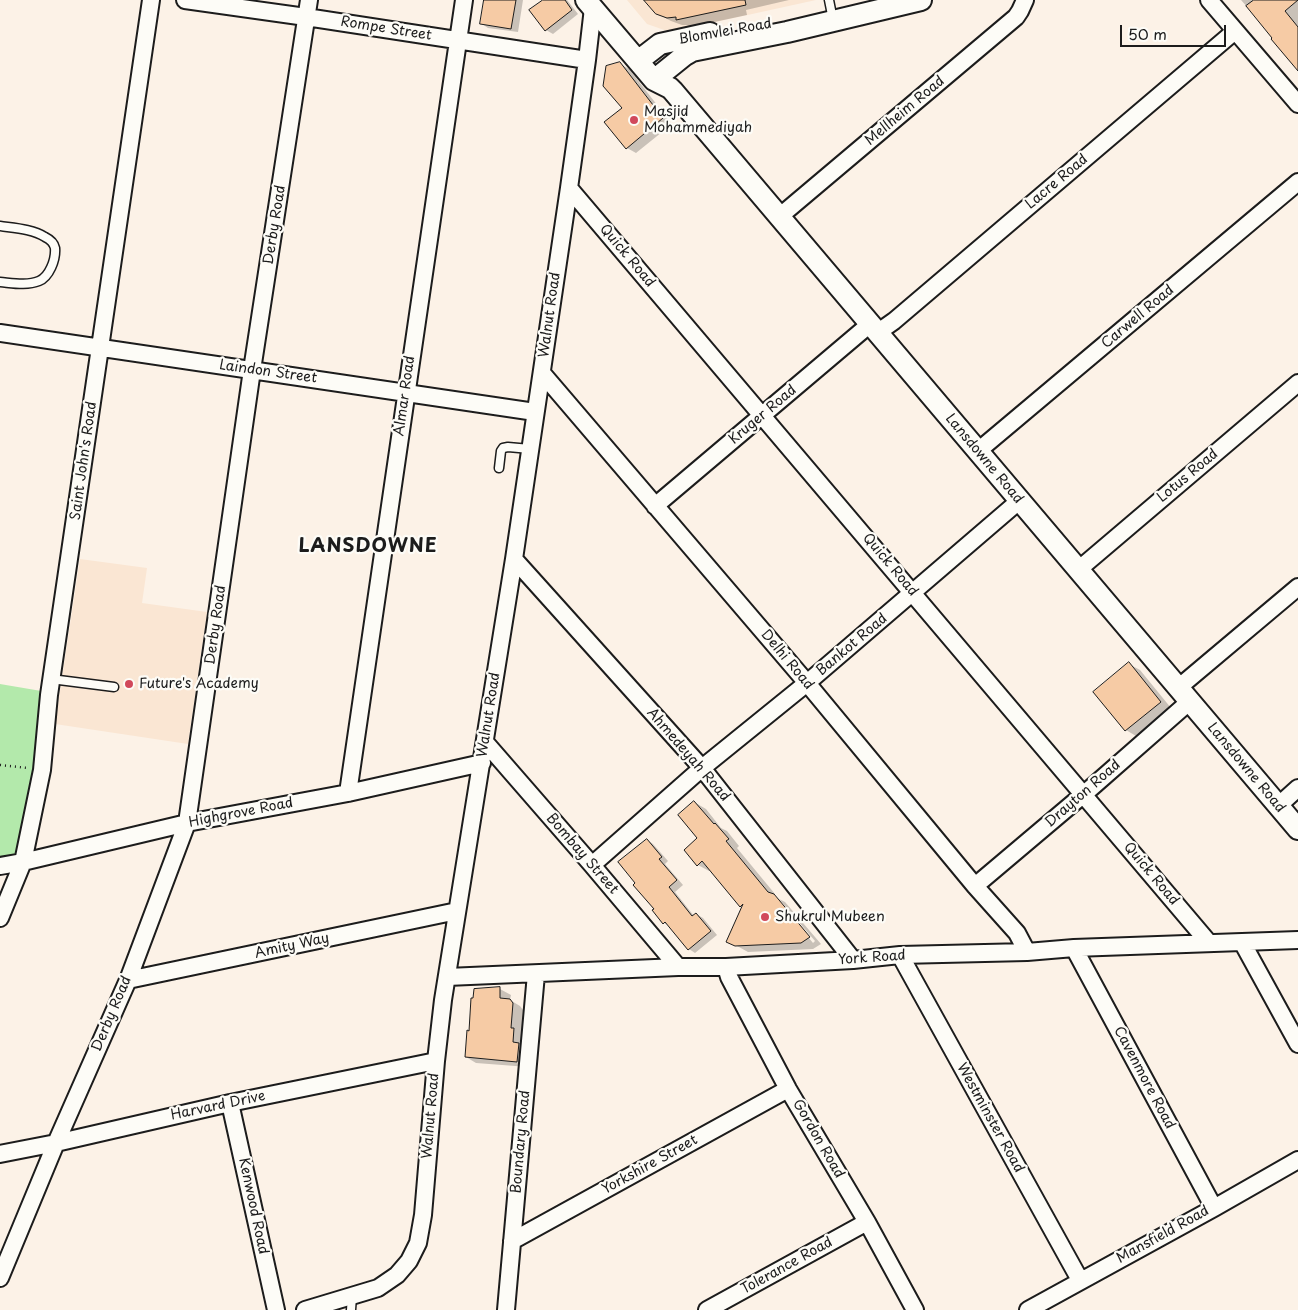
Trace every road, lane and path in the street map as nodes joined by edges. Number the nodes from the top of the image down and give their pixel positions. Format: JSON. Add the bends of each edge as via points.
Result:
{"nodes":[{"id":1,"x":151,"y":0,"type":"edge"},
{"id":2,"x":185,"y":0,"type":"edge"},
{"id":3,"x":309,"y":0,"type":"edge"},
{"id":4,"x":464,"y":0,"type":"edge"},
{"id":5,"x":829,"y":0,"type":"edge"},
{"id":6,"x":921,"y":0,"type":"edge"},
{"id":7,"x":1025,"y":0,"type":"edge"},
{"id":8,"x":1209,"y":0,"type":"edge"},
{"id":9,"x":594,"y":3,"type":"edge"},
{"id":10,"x":306,"y":17,"type":"junction"},
{"id":11,"x":826,"y":22,"type":"junction"},
{"id":12,"x":1235,"y":31,"type":"junction"},
{"id":13,"x":615,"y":34,"type":"junction"},
{"id":14,"x":458,"y":40,"type":"junction"},
{"id":15,"x":588,"y":56,"type":"junction"},
{"id":16,"x":643,"y":56,"type":"junction"},
{"id":17,"x":663,"y":80,"type":"junction"},
{"id":18,"x":1298,"y":104,"type":"edge"},
{"id":19,"x":1298,"y":182,"type":"edge"},
{"id":20,"x":569,"y":188,"type":"junction"},
{"id":21,"x":779,"y":217,"type":"junction"},
{"id":22,"x":0,"y":226,"type":"edge"},
{"id":23,"x":0,"y":282,"type":"edge"},
{"id":24,"x":874,"y":328,"type":"junction"},
{"id":25,"x":0,"y":333,"type":"edge"},
{"id":26,"x":100,"y":348,"type":"junction"},
{"id":27,"x":252,"y":370,"type":"junction"},
{"id":28,"x":542,"y":373,"type":"junction"},
{"id":29,"x":1298,"y":383,"type":"edge"},
{"id":30,"x":406,"y":393,"type":"junction"},
{"id":31,"x":535,"y":412,"type":"junction"},
{"id":32,"x":763,"y":415,"type":"junction"},
{"id":33,"x":530,"y":449,"type":"junction"},
{"id":34,"x":978,"y":451,"type":"junction"},
{"id":35,"x":499,"y":468,"type":"dead end"},
{"id":36,"x":1019,"y":501,"type":"junction"},
{"id":37,"x":655,"y":506,"type":"junction"},
{"id":38,"x":514,"y":559,"type":"junction"},
{"id":39,"x":1078,"y":570,"type":"junction"},
{"id":40,"x":1298,"y":586,"type":"edge"},
{"id":41,"x":913,"y":592,"type":"junction"},
{"id":42,"x":52,"y":679,"type":"junction"},
{"id":43,"x":807,"y":683,"type":"junction"},
{"id":44,"x":114,"y":687,"type":"dead end"},
{"id":45,"x":1183,"y":695,"type":"junction"},
{"id":46,"x":485,"y":742,"type":"junction"},
{"id":47,"x":482,"y":763,"type":"junction"},
{"id":48,"x":0,"y":765,"type":"edge"},
{"id":49,"x":702,"y":768,"type":"junction"},
{"id":50,"x":42,"y":770,"type":"junction"},
{"id":51,"x":1298,"y":788,"type":"edge"},
{"id":52,"x":348,"y":793,"type":"junction"},
{"id":53,"x":1083,"y":794,"type":"junction"},
{"id":54,"x":1278,"y":806,"type":"junction"},
{"id":55,"x":188,"y":823,"type":"junction"},
{"id":56,"x":1298,"y":829,"type":"edge"},
{"id":57,"x":24,"y":862,"type":"junction"},
{"id":58,"x":592,"y":865,"type":"junction"},
{"id":59,"x":0,"y":866,"type":"edge"},
{"id":60,"x":975,"y":886,"type":"junction"},
{"id":61,"x":457,"y":912,"type":"junction"},
{"id":62,"x":0,"y":918,"type":"edge"},
{"id":63,"x":1298,"y":940,"type":"edge"},
{"id":64,"x":1242,"y":942,"type":"junction"},
{"id":65,"x":1209,"y":943,"type":"junction"},
{"id":66,"x":1074,"y":948,"type":"junction"},
{"id":67,"x":1027,"y":952,"type":"junction"},
{"id":68,"x":900,"y":956,"type":"junction"},
{"id":69,"x":853,"y":960,"type":"junction"},
{"id":70,"x":678,"y":967,"type":"junction"},
{"id":71,"x":726,"y":967,"type":"junction"},
{"id":72,"x":536,"y":974,"type":"junction"},
{"id":73,"x":447,"y":977,"type":"junction"},
{"id":74,"x":128,"y":980,"type":"junction"},
{"id":75,"x":1298,"y":1044,"type":"edge"},
{"id":76,"x":436,"y":1061,"type":"junction"},
{"id":77,"x":788,"y":1089,"type":"junction"},
{"id":78,"x":230,"y":1103,"type":"junction"},
{"id":79,"x":56,"y":1143,"type":"junction"},
{"id":80,"x":0,"y":1154,"type":"edge"},
{"id":81,"x":1298,"y":1160,"type":"edge"},
{"id":82,"x":1214,"y":1208,"type":"junction"},
{"id":83,"x":867,"y":1222,"type":"junction"},
{"id":84,"x":512,"y":1241,"type":"junction"},
{"id":85,"x":0,"y":1278,"type":"edge"},
{"id":86,"x":1080,"y":1280,"type":"junction"},
{"id":87,"x":351,"y":1303,"type":"edge"},
{"id":88,"x":276,"y":1310,"type":"edge"},
{"id":89,"x":306,"y":1310,"type":"edge"},
{"id":90,"x":506,"y":1310,"type":"edge"},
{"id":91,"x":708,"y":1310,"type":"edge"},
{"id":92,"x":915,"y":1310,"type":"edge"},
{"id":93,"x":1028,"y":1310,"type":"edge"}],
"edges":[{"from":1,"to":26,"type":"street","name":"Saint John's Road"},
{"from":2,"to":10,"type":"street","name":"Rompe Street"},
{"from":3,"to":10,"type":"street","name":"Derby Road"},
{"from":4,"to":14,"type":"street","name":"Almar Road"},
{"from":5,"to":11,"type":"lane"},
{"from":6,"to":11,"type":"street","name":"Blomvlei Road","via":[[875,8]]},
{"from":7,"to":21,"type":"street","name":"Mellheim Road","via":[[1016,17]]},
{"from":8,"to":12,"type":"street"},
{"from":9,"to":13,"type":"street","name":"Lansdowne Road"},
{"from":9,"to":15,"type":"street","name":"Walnut Road"},
{"from":9,"to":16,"type":"street","name":"Lansdowne Road"},
{"from":10,"to":14,"type":"street","name":"Rompe Street"},
{"from":10,"to":27,"type":"street","name":"Derby Road"},
{"from":11,"to":16,"type":"street","name":"Blomvlei Road","via":[[723,30],[660,44]]},
{"from":11,"to":17,"type":"street","name":"Blomvlei Road","via":[[692,51],[685,54]]},
{"from":12,"to":18,"type":"street"},
{"from":12,"to":24,"type":"street","name":"Lacre Road","via":[[902,314]]},
{"from":13,"to":15,"type":"street","via":[[599,40]]},
{"from":13,"to":16,"type":"street","name":"Lansdowne Road"},
{"from":14,"to":15,"type":"street","name":"Rompe Street"},
{"from":14,"to":30,"type":"street","name":"Almar Road"},
{"from":15,"to":20,"type":"street","name":"Walnut Road"},
{"from":16,"to":17,"type":"street","name":"Lansdowne Road"},
{"from":17,"to":21,"type":"street","name":"Lansdowne Road"},
{"from":19,"to":34,"type":"street","name":"Carwell Road"},
{"from":20,"to":28,"type":"street","name":"Walnut Road"},
{"from":20,"to":32,"type":"street","name":"Quick Road"},
{"from":21,"to":24,"type":"street","name":"Lansdowne Road"},
{"from":22,"to":23,"type":"lane","via":[[38,233],[52,242],[55,248],[50,270],[41,281],[24,284]]},
{"from":24,"to":32,"type":"street","name":"Kruger Road"},
{"from":24,"to":34,"type":"street","name":"Lansdowne Road"},
{"from":25,"to":26,"type":"street","name":"Laindon Street"},
{"from":26,"to":27,"type":"street","name":"Laindon Street"},
{"from":26,"to":42,"type":"street","name":"Saint John's Road"},
{"from":27,"to":30,"type":"street","name":"Laindon Street"},
{"from":27,"to":55,"type":"street","name":"Derby Road"},
{"from":28,"to":31,"type":"street","name":"Walnut Road"},
{"from":28,"to":37,"type":"street","name":"Delhi Road"},
{"from":29,"to":39,"type":"street","name":"Lotus Road"},
{"from":30,"to":31,"type":"street","name":"Laindon Street"},
{"from":30,"to":52,"type":"street","name":"Almar Road"},
{"from":31,"to":33,"type":"street","name":"Walnut Road"},
{"from":32,"to":37,"type":"street","name":"Kruger Road"},
{"from":32,"to":41,"type":"street","name":"Quick Road"},
{"from":33,"to":35,"type":"lane","via":[[503,448]]},
{"from":33,"to":38,"type":"street","name":"Walnut Road"},
{"from":34,"to":36,"type":"street","name":"Lansdowne Road"},
{"from":36,"to":39,"type":"street","name":"Lansdowne Road"},
{"from":36,"to":41,"type":"street","name":"Bankot Road"},
{"from":37,"to":43,"type":"street","name":"Delhi Road"},
{"from":38,"to":46,"type":"street","name":"Walnut Road"},
{"from":38,"to":49,"type":"street","name":"Ahmedeyah Road"},
{"from":39,"to":45,"type":"street","name":"Lansdowne Road"},
{"from":40,"to":45,"type":"street","name":"Drayton Road"},
{"from":41,"to":43,"type":"street","name":"Bankot Road"},
{"from":41,"to":53,"type":"street","name":"Quick Road"},
{"from":42,"to":44,"type":"lane"},
{"from":42,"to":50,"type":"street","name":"Saint John's Road"},
{"from":43,"to":49,"type":"street","name":"Bankot Road"},
{"from":43,"to":60,"type":"street","name":"Delhi Road"},
{"from":45,"to":53,"type":"street","name":"Drayton Road"},
{"from":45,"to":54,"type":"street","name":"Lansdowne Road"},
{"from":46,"to":47,"type":"street","name":"Walnut Road"},
{"from":46,"to":58,"type":"street","name":"Bombay Street"},
{"from":47,"to":52,"type":"street","name":"Highgrove Road"},
{"from":47,"to":61,"type":"street","name":"Walnut Road"},
{"from":48,"to":50,"type":"path"},
{"from":49,"to":58,"type":"street","name":"Bankot Road"},
{"from":49,"to":69,"type":"street","name":"Ahmedeyah Road"},
{"from":50,"to":57,"type":"street","name":"Saint John's Road"},
{"from":51,"to":54,"type":"street"},
{"from":52,"to":55,"type":"street","name":"Highgrove Road"},
{"from":53,"to":60,"type":"street","name":"Drayton Road"},
{"from":53,"to":65,"type":"street","name":"Quick Road"},
{"from":54,"to":56,"type":"street","name":"Lansdowne Road"},
{"from":55,"to":57,"type":"street","name":"Highgrove Road"},
{"from":55,"to":74,"type":"street","name":"Derby Road"},
{"from":57,"to":59,"type":"street","name":"Highgrove Road"},
{"from":57,"to":62,"type":"street","name":"Saint John's Road"},
{"from":58,"to":70,"type":"street","name":"Bombay Street"},
{"from":60,"to":67,"type":"street","name":"Delhi Road","via":[[1016,933]]},
{"from":61,"to":73,"type":"street","name":"Walnut Road"},
{"from":61,"to":74,"type":"street","name":"Amity Way"},
{"from":63,"to":64,"type":"street","name":"York Road"},
{"from":64,"to":65,"type":"street","name":"York Road"},
{"from":64,"to":75,"type":"street"},
{"from":65,"to":66,"type":"street","name":"York Road"},
{"from":66,"to":67,"type":"street","name":"York Road"},
{"from":66,"to":82,"type":"street","name":"Cavenmore Road"},
{"from":67,"to":68,"type":"street","name":"York Road"},
{"from":68,"to":69,"type":"street","name":"York Road"},
{"from":68,"to":86,"type":"street","name":"Westminster Road"},
{"from":69,"to":71,"type":"street","name":"York Road"},
{"from":70,"to":71,"type":"street","name":"York Road"},
{"from":70,"to":72,"type":"street","name":"York Road"},
{"from":71,"to":77,"type":"street","name":"Gordon Road"},
{"from":72,"to":73,"type":"street","name":"York Road"},
{"from":72,"to":84,"type":"street","name":"Boundary Road"},
{"from":73,"to":76,"type":"street","name":"Walnut Road"},
{"from":74,"to":79,"type":"street","name":"Derby Road"},
{"from":76,"to":78,"type":"street","name":"Harvard Drive"},
{"from":76,"to":87,"type":"street","name":"Walnut Road","via":[[418,1244],[397,1275]]},
{"from":77,"to":83,"type":"street","name":"Gordon Road"},
{"from":77,"to":84,"type":"street","name":"Yorkshire Street"},
{"from":78,"to":79,"type":"street","name":"Harvard Drive"},
{"from":78,"to":88,"type":"street","name":"Kenwood Road"},
{"from":79,"to":80,"type":"street","name":"Harvard Drive"},
{"from":79,"to":85,"type":"street","name":"Derby Road"},
{"from":81,"to":82,"type":"street","name":"Mansfield Road"},
{"from":82,"to":86,"type":"street","name":"Mansfield Road"},
{"from":83,"to":91,"type":"street","name":"Tolerance Road"},
{"from":83,"to":92,"type":"street","name":"Gordon Road"},
{"from":84,"to":90,"type":"street","name":"Boundary Road"},
{"from":86,"to":93,"type":"street","name":"Mansfield Road"},
{"from":87,"to":89,"type":"street","name":"Walnut Road"}]}
